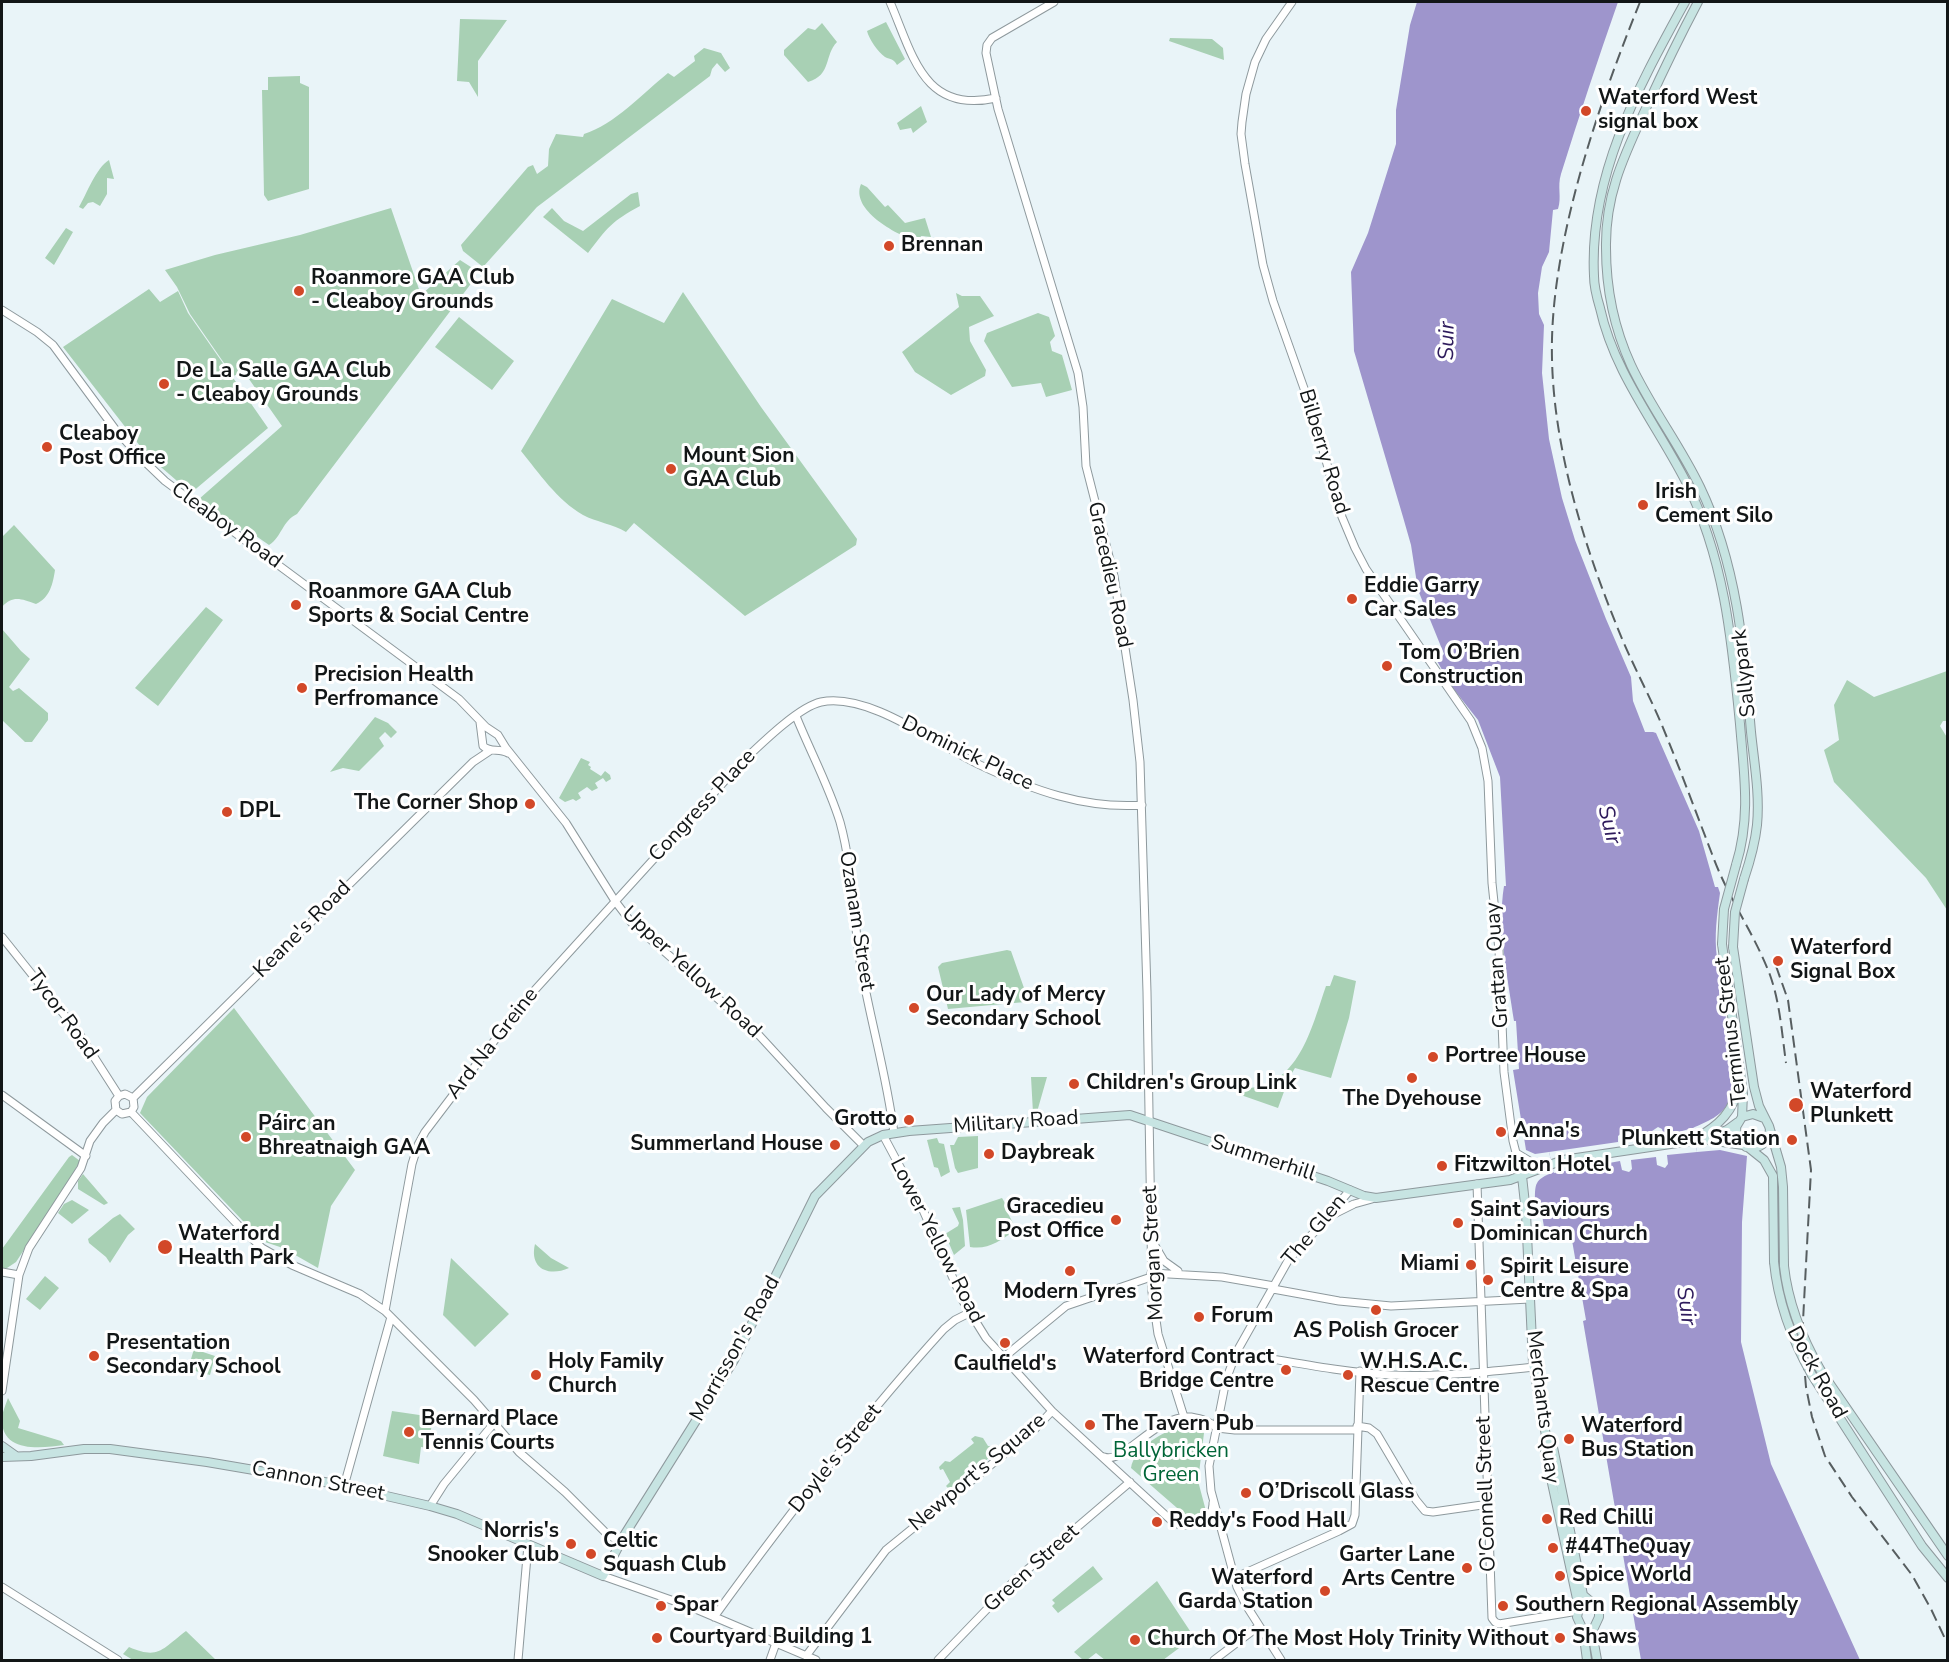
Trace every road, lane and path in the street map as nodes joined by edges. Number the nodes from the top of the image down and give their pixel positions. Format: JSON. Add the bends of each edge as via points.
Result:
{"nodes":[{"id":1,"x":890,"y":2,"type":"edge"},
{"id":2,"x":1054,"y":2,"type":"edge"},
{"id":3,"x":1292,"y":2,"type":"edge"},
{"id":4,"x":1685,"y":2,"type":"edge"},
{"id":5,"x":1698,"y":2,"type":"edge"},
{"id":6,"x":996,"y":98,"type":"junction"},
{"id":7,"x":2,"y":310,"type":"edge"},
{"id":8,"x":477,"y":716,"type":"junction"},
{"id":9,"x":796,"y":716,"type":"junction"},
{"id":10,"x":492,"y":732,"type":"junction"},
{"id":11,"x":482,"y":739,"type":"junction"},
{"id":12,"x":500,"y":739,"type":"junction"},
{"id":13,"x":493,"y":750,"type":"junction"},
{"id":14,"x":514,"y":758,"type":"junction"},
{"id":15,"x":473,"y":762,"type":"junction"},
{"id":16,"x":1142,"y":805,"type":"junction"},
{"id":17,"x":1492,"y":883,"type":"joint"},
{"id":18,"x":615,"y":901,"type":"junction"},
{"id":19,"x":2,"y":937,"type":"edge"},
{"id":20,"x":1722,"y":944,"type":"joint"},
{"id":21,"x":1733,"y":947,"type":"joint"},
{"id":22,"x":1738,"y":1064,"type":"junction"},
{"id":23,"x":2,"y":1095,"type":"edge"},
{"id":24,"x":119,"y":1096,"type":"junction"},
{"id":25,"x":133,"y":1098,"type":"junction"},
{"id":26,"x":116,"y":1110,"type":"junction"},
{"id":27,"x":131,"y":1112,"type":"junction"},
{"id":28,"x":1740,"y":1119,"type":"junction"},
{"id":29,"x":1149,"y":1121,"type":"junction"},
{"id":30,"x":1769,"y":1129,"type":"junction"},
{"id":31,"x":894,"y":1133,"type":"junction"},
{"id":32,"x":883,"y":1135,"type":"junction"},
{"id":33,"x":1684,"y":1142,"type":"junction"},
{"id":34,"x":863,"y":1145,"type":"junction"},
{"id":35,"x":1749,"y":1148,"type":"junction"},
{"id":36,"x":1518,"y":1154,"type":"junction"},
{"id":37,"x":86,"y":1156,"type":"junction"},
{"id":38,"x":1549,"y":1164,"type":"junction"},
{"id":39,"x":1522,"y":1176,"type":"junction"},
{"id":40,"x":1477,"y":1184,"type":"junction"},
{"id":41,"x":1350,"y":1190,"type":"junction"},
{"id":42,"x":1376,"y":1198,"type":"junction"},
{"id":43,"x":1351,"y":1205,"type":"junction"},
{"id":44,"x":1323,"y":1222,"type":"junction"},
{"id":45,"x":1151,"y":1239,"type":"junction"},
{"id":46,"x":2,"y":1272,"type":"edge"},
{"id":47,"x":1183,"y":1273,"type":"junction"},
{"id":48,"x":19,"y":1275,"type":"junction"},
{"id":49,"x":1151,"y":1275,"type":"junction"},
{"id":50,"x":1273,"y":1287,"type":"junction"},
{"id":51,"x":1530,"y":1299,"type":"junction"},
{"id":52,"x":1480,"y":1302,"type":"junction"},
{"id":53,"x":969,"y":1313,"type":"junction"},
{"id":54,"x":388,"y":1314,"type":"junction"},
{"id":55,"x":1236,"y":1353,"type":"junction"},
{"id":56,"x":1003,"y":1358,"type":"junction"},
{"id":57,"x":1534,"y":1367,"type":"junction"},
{"id":58,"x":1360,"y":1371,"type":"junction"},
{"id":59,"x":1482,"y":1372,"type":"junction"},
{"id":60,"x":2,"y":1391,"type":"edge"},
{"id":61,"x":1221,"y":1407,"type":"junction"},
{"id":62,"x":1052,"y":1412,"type":"junction"},
{"id":63,"x":1184,"y":1417,"type":"junction"},
{"id":64,"x":1201,"y":1419,"type":"junction"},
{"id":65,"x":494,"y":1423,"type":"junction"},
{"id":66,"x":1217,"y":1428,"type":"junction"},
{"id":67,"x":1357,"y":1428,"type":"junction"},
{"id":68,"x":1546,"y":1436,"type":"junction"},
{"id":69,"x":2,"y":1446,"type":"edge"},
{"id":70,"x":1126,"y":1451,"type":"junction"},
{"id":71,"x":20,"y":1456,"type":"junction"},
{"id":72,"x":2,"y":1457,"type":"edge"},
{"id":73,"x":1103,"y":1457,"type":"junction"},
{"id":74,"x":1129,"y":1480,"type":"junction"},
{"id":75,"x":344,"y":1486,"type":"junction"},
{"id":76,"x":1214,"y":1503,"type":"junction"},
{"id":77,"x":1489,"y":1504,"type":"junction"},
{"id":78,"x":430,"y":1506,"type":"junction"},
{"id":79,"x":1202,"y":1521,"type":"junction"},
{"id":80,"x":1221,"y":1531,"type":"junction"},
{"id":81,"x":620,"y":1542,"type":"junction"},
{"id":82,"x":528,"y":1545,"type":"junction"},
{"id":83,"x":1947,"y":1556,"type":"edge"},
{"id":84,"x":603,"y":1576,"type":"junction"},
{"id":85,"x":1234,"y":1578,"type":"junction"},
{"id":86,"x":1947,"y":1578,"type":"edge"},
{"id":87,"x":2,"y":1587,"type":"edge"},
{"id":88,"x":1593,"y":1604,"type":"junction"},
{"id":89,"x":1578,"y":1609,"type":"junction"},
{"id":90,"x":714,"y":1617,"type":"junction"},
{"id":91,"x":1579,"y":1620,"type":"junction"},
{"id":92,"x":1598,"y":1620,"type":"junction"},
{"id":93,"x":1259,"y":1626,"type":"junction"},
{"id":94,"x":776,"y":1643,"type":"junction"},
{"id":95,"x":806,"y":1656,"type":"junction"},
{"id":96,"x":118,"y":1660,"type":"edge"},
{"id":97,"x":518,"y":1660,"type":"edge"},
{"id":98,"x":770,"y":1660,"type":"edge"},
{"id":99,"x":816,"y":1660,"type":"edge"},
{"id":100,"x":938,"y":1660,"type":"edge"},
{"id":101,"x":1214,"y":1660,"type":"edge"},
{"id":102,"x":1281,"y":1660,"type":"edge"},
{"id":103,"x":1587,"y":1660,"type":"edge"},
{"id":104,"x":1596,"y":1660,"type":"edge"}],
"edges":[{"from":1,"to":6,"type":"street","via":[[917,64],[935,89],[963,101]]},
{"from":2,"to":6,"type":"street","name":"Gracedieu Road","via":[[988,42],[986,52]]},
{"from":3,"to":17,"type":"street","name":"Bilberry Road","via":[[1255,62],[1242,122],[1243,151],[1263,265],[1312,411],[1338,506],[1355,548],[1479,738],[1488,781]]},
{"from":4,"to":20,"type":"main road","name":"Sallypark","bridge":true,"via":[[1623,123],[1604,175],[1595,222],[1594,278],[1603,322],[1617,360],[1699,511],[1725,600],[1746,804],[1744,834],[1724,909]]},
{"from":5,"to":21,"type":"main road","name":"Sallypark","bridge":true,"via":[[1619,165],[1610,200],[1606,246],[1614,320],[1632,367],[1690,466],[1711,511],[1738,613],[1758,806],[1755,839],[1735,912]]},
{"from":6,"to":16,"type":"street","name":"Gracedieu Road","via":[[1080,383],[1086,466],[1112,565],[1133,700]]},
{"from":7,"to":8,"type":"street","name":"Cleaboy Road","via":[[53,345],[116,429],[165,481]]},
{"from":8,"to":10,"type":"street","name":"Cleaboy Road"},
{"from":8,"to":11,"type":"street"},
{"from":9,"to":16,"type":"street","name":"Dominick Place","via":[[825,702],[859,706],[893,718],[979,765],[1034,789],[1098,805]]},
{"from":9,"to":18,"type":"street","name":"Congress Place","via":[[746,758]]},
{"from":9,"to":31,"type":"street","name":"Ozanam Street","via":[[841,827],[862,971]]},
{"from":10,"to":11,"type":"street"},
{"from":10,"to":12,"type":"street"},
{"from":11,"to":13,"type":"street","via":[[485,748]]},
{"from":11,"to":15,"type":"street","name":"Keane's Road"},
{"from":12,"to":13,"type":"street"},
{"from":12,"to":14,"type":"street","name":"Upper Yellow Road"},
{"from":13,"to":14,"type":"street","name":"Upper Yellow Road"},
{"from":13,"to":15,"type":"street","name":"Keane's Road"},
{"from":14,"to":18,"type":"street","name":"Upper Yellow Road","via":[[567,823]]},
{"from":15,"to":25,"type":"street","name":"Keane's Road"},
{"from":16,"to":29,"type":"street","name":"Gracedieu Road"},
{"from":17,"to":36,"type":"street","name":"Grattan Quay","via":[[1504,1072]]},
{"from":18,"to":34,"type":"street","name":"Upper Yellow Road","via":[[637,928],[757,1033]]},
{"from":18,"to":54,"type":"street","name":"Ard Na Greine","via":[[523,1003],[421,1138],[412,1164]]},
{"from":19,"to":24,"type":"street","name":"Tycor Road","via":[[78,1032]]},
{"from":20,"to":22,"type":"main road","name":"Terminus Street"},
{"from":21,"to":30,"type":"main road","name":"Terminus Street","via":[[1755,1094]]},
{"from":22,"to":28,"type":"main road","name":"Terminus Street","via":[[1743,1100]]},
{"from":22,"to":33,"type":"main road","via":[[1737,1094],[1730,1110],[1713,1128]]},
{"from":23,"to":37,"type":"street"},
{"from":24,"to":25,"type":"street","via":[[128,1094]]},
{"from":24,"to":26,"type":"street"},
{"from":25,"to":27,"type":"street"},
{"from":26,"to":27,"type":"street"},
{"from":26,"to":37,"type":"street","via":[[94,1136]]},
{"from":27,"to":54,"type":"street","via":[[262,1248],[360,1294]]},
{"from":28,"to":30,"type":"main road","via":[[1753,1114],[1762,1116]]},
{"from":28,"to":33,"type":"main road","via":[[1716,1135]]},
{"from":28,"to":35,"type":"main road","via":[[1735,1133]]},
{"from":29,"to":31,"type":"main road","name":"Military Road","via":[[1123,1115]]},
{"from":29,"to":41,"type":"main road","name":"Summerhill"},
{"from":29,"to":45,"type":"street","name":"Morgan Street"},
{"from":30,"to":35,"type":"main road","via":[[1764,1144]]},
{"from":30,"to":83,"type":"main road","name":"Dock Road","bridge":true,"via":[[1782,1180],[1784,1266],[1798,1324],[1821,1371]]},
{"from":31,"to":32,"type":"main road","name":"Military Road"},
{"from":32,"to":34,"type":"main road","name":"Morrisson's Road"},
{"from":32,"to":53,"type":"street","name":"Lower Yellow Road","via":[[917,1198]]},
{"from":33,"to":35,"type":"main road","via":[[1716,1140]]},
{"from":33,"to":38,"type":"main road"},
{"from":34,"to":81,"type":"main road","name":"Morrisson's Road","via":[[815,1196],[729,1369]]},
{"from":35,"to":86,"type":"main road","name":"Dock Road","bridge":true,"via":[[1767,1163],[1774,1180],[1778,1291],[1800,1353],[1922,1546]]},
{"from":36,"to":38,"type":"street","via":[[1533,1163]]},
{"from":36,"to":39,"type":"street","name":"Grattan Quay"},
{"from":37,"to":48,"type":"street","via":[[29,1248]]},
{"from":38,"to":39,"type":"main road"},
{"from":39,"to":40,"type":"main road"},
{"from":39,"to":51,"type":"main road","name":"Merchants Quay"},
{"from":40,"to":42,"type":"main road"},
{"from":40,"to":52,"type":"street","name":"O'Connell Street"},
{"from":41,"to":42,"type":"main road","name":"Summerhill"},
{"from":41,"to":43,"type":"street","name":"The Glen"},
{"from":41,"to":44,"type":"street","name":"The Glen"},
{"from":42,"to":43,"type":"street"},
{"from":43,"to":44,"type":"street"},
{"from":44,"to":50,"type":"street","name":"The Glen","via":[[1289,1259]]},
{"from":45,"to":47,"type":"street","via":[[1164,1261]]},
{"from":45,"to":49,"type":"street","name":"Morgan Street"},
{"from":46,"to":48,"type":"street"},
{"from":47,"to":49,"type":"street","name":"The Glen"},
{"from":47,"to":50,"type":"street","name":"The Glen"},
{"from":48,"to":60,"type":"street"},
{"from":49,"to":56,"type":"street","name":"The Glen","via":[[1066,1306]]},
{"from":49,"to":63,"type":"street","name":"Morgan Street","via":[[1157,1329]]},
{"from":50,"to":52,"type":"street","via":[[1371,1305]]},
{"from":50,"to":55,"type":"street","name":"The Glen"},
{"from":51,"to":52,"type":"street"},
{"from":51,"to":57,"type":"main road","name":"Merchants Quay"},
{"from":52,"to":59,"type":"street","name":"O'Connell Street"},
{"from":53,"to":56,"type":"street","name":"Lower Yellow Road"},
{"from":53,"to":90,"type":"street","name":"Doyle's Street","via":[[946,1327],[892,1390]]},
{"from":54,"to":65,"type":"street"},
{"from":54,"to":75,"type":"street","name":"Ard Na Greine"},
{"from":55,"to":58,"type":"street"},
{"from":55,"to":61,"type":"street","name":"The Glen","via":[[1227,1374]]},
{"from":56,"to":62,"type":"street","name":"Lower Yellow Road"},
{"from":57,"to":59,"type":"street"},
{"from":57,"to":68,"type":"main road","name":"Merchants Quay"},
{"from":58,"to":59,"type":"street","via":[[1405,1375]]},
{"from":58,"to":67,"type":"street"},
{"from":59,"to":77,"type":"street","name":"O'Connell Street"},
{"from":61,"to":64,"type":"street","via":[[1214,1415]]},
{"from":61,"to":66,"type":"street","name":"The Glen"},
{"from":62,"to":73,"type":"street","name":"Lower Yellow Road"},
{"from":62,"to":95,"type":"street","name":"Newport's Square","via":[[882,1554]]},
{"from":63,"to":64,"type":"street"},
{"from":63,"to":70,"type":"street","via":[[1161,1425]]},
{"from":64,"to":66,"type":"street"},
{"from":65,"to":78,"type":"street"},
{"from":65,"to":81,"type":"street","via":[[532,1464]]},
{"from":66,"to":67,"type":"street"},
{"from":66,"to":76,"type":"street","name":"The Glen","via":[[1209,1477]]},
{"from":67,"to":77,"type":"street","via":[[1369,1428],[1377,1434],[1426,1511]]},
{"from":67,"to":85,"type":"street","via":[[1355,1515],[1351,1525]]},
{"from":68,"to":88,"type":"main road","via":[[1552,1443],[1583,1595]]},
{"from":68,"to":89,"type":"main road","name":"Merchants Quay","via":[[1544,1446]]},
{"from":69,"to":71,"type":"main road"},
{"from":70,"to":73,"type":"street","via":[[1113,1459]]},
{"from":70,"to":74,"type":"street","via":[[1121,1463]]},
{"from":71,"to":72,"type":"main road","name":"Cannon Street"},
{"from":71,"to":75,"type":"main road","name":"Cannon Street","via":[[110,1449],[207,1461]]},
{"from":73,"to":74,"type":"street","name":"Lower Yellow Road"},
{"from":74,"to":79,"type":"street","name":"Lower Yellow Road","via":[[1174,1523],[1184,1526]]},
{"from":74,"to":100,"type":"street","name":"Green Street","via":[[1014,1581]]},
{"from":75,"to":78,"type":"main road","name":"Cannon Street"},
{"from":76,"to":79,"type":"street","via":[[1212,1512]]},
{"from":76,"to":80,"type":"street","name":"The Glen"},
{"from":77,"to":89,"type":"street","name":"O'Connell Street","via":[[1492,1618],[1496,1623]]},
{"from":78,"to":82,"type":"main road","name":"Cannon Street"},
{"from":79,"to":80,"type":"street","via":[[1214,1522]]},
{"from":80,"to":85,"type":"street","name":"The Glen"},
{"from":81,"to":84,"type":"main road","name":"Morrisson's Road"},
{"from":82,"to":84,"type":"main road","name":"Cannon Street"},
{"from":82,"to":97,"type":"street"},
{"from":84,"to":90,"type":"street"},
{"from":85,"to":93,"type":"street","name":"The Glen"},
{"from":87,"to":96,"type":"street"},
{"from":88,"to":89,"type":"main road"},
{"from":88,"to":92,"type":"main road","via":[[1599,1612]]},
{"from":89,"to":91,"type":"main road"},
{"from":90,"to":94,"type":"street"},
{"from":91,"to":92,"type":"main road","via":[[1588,1625]]},
{"from":91,"to":103,"type":"main road"},
{"from":92,"to":104,"type":"main road","via":[[1592,1636]]},
{"from":93,"to":101,"type":"street"},
{"from":93,"to":102,"type":"street","name":"The Glen"},
{"from":94,"to":95,"type":"street"},
{"from":94,"to":98,"type":"street"},
{"from":95,"to":99,"type":"street"}]}
